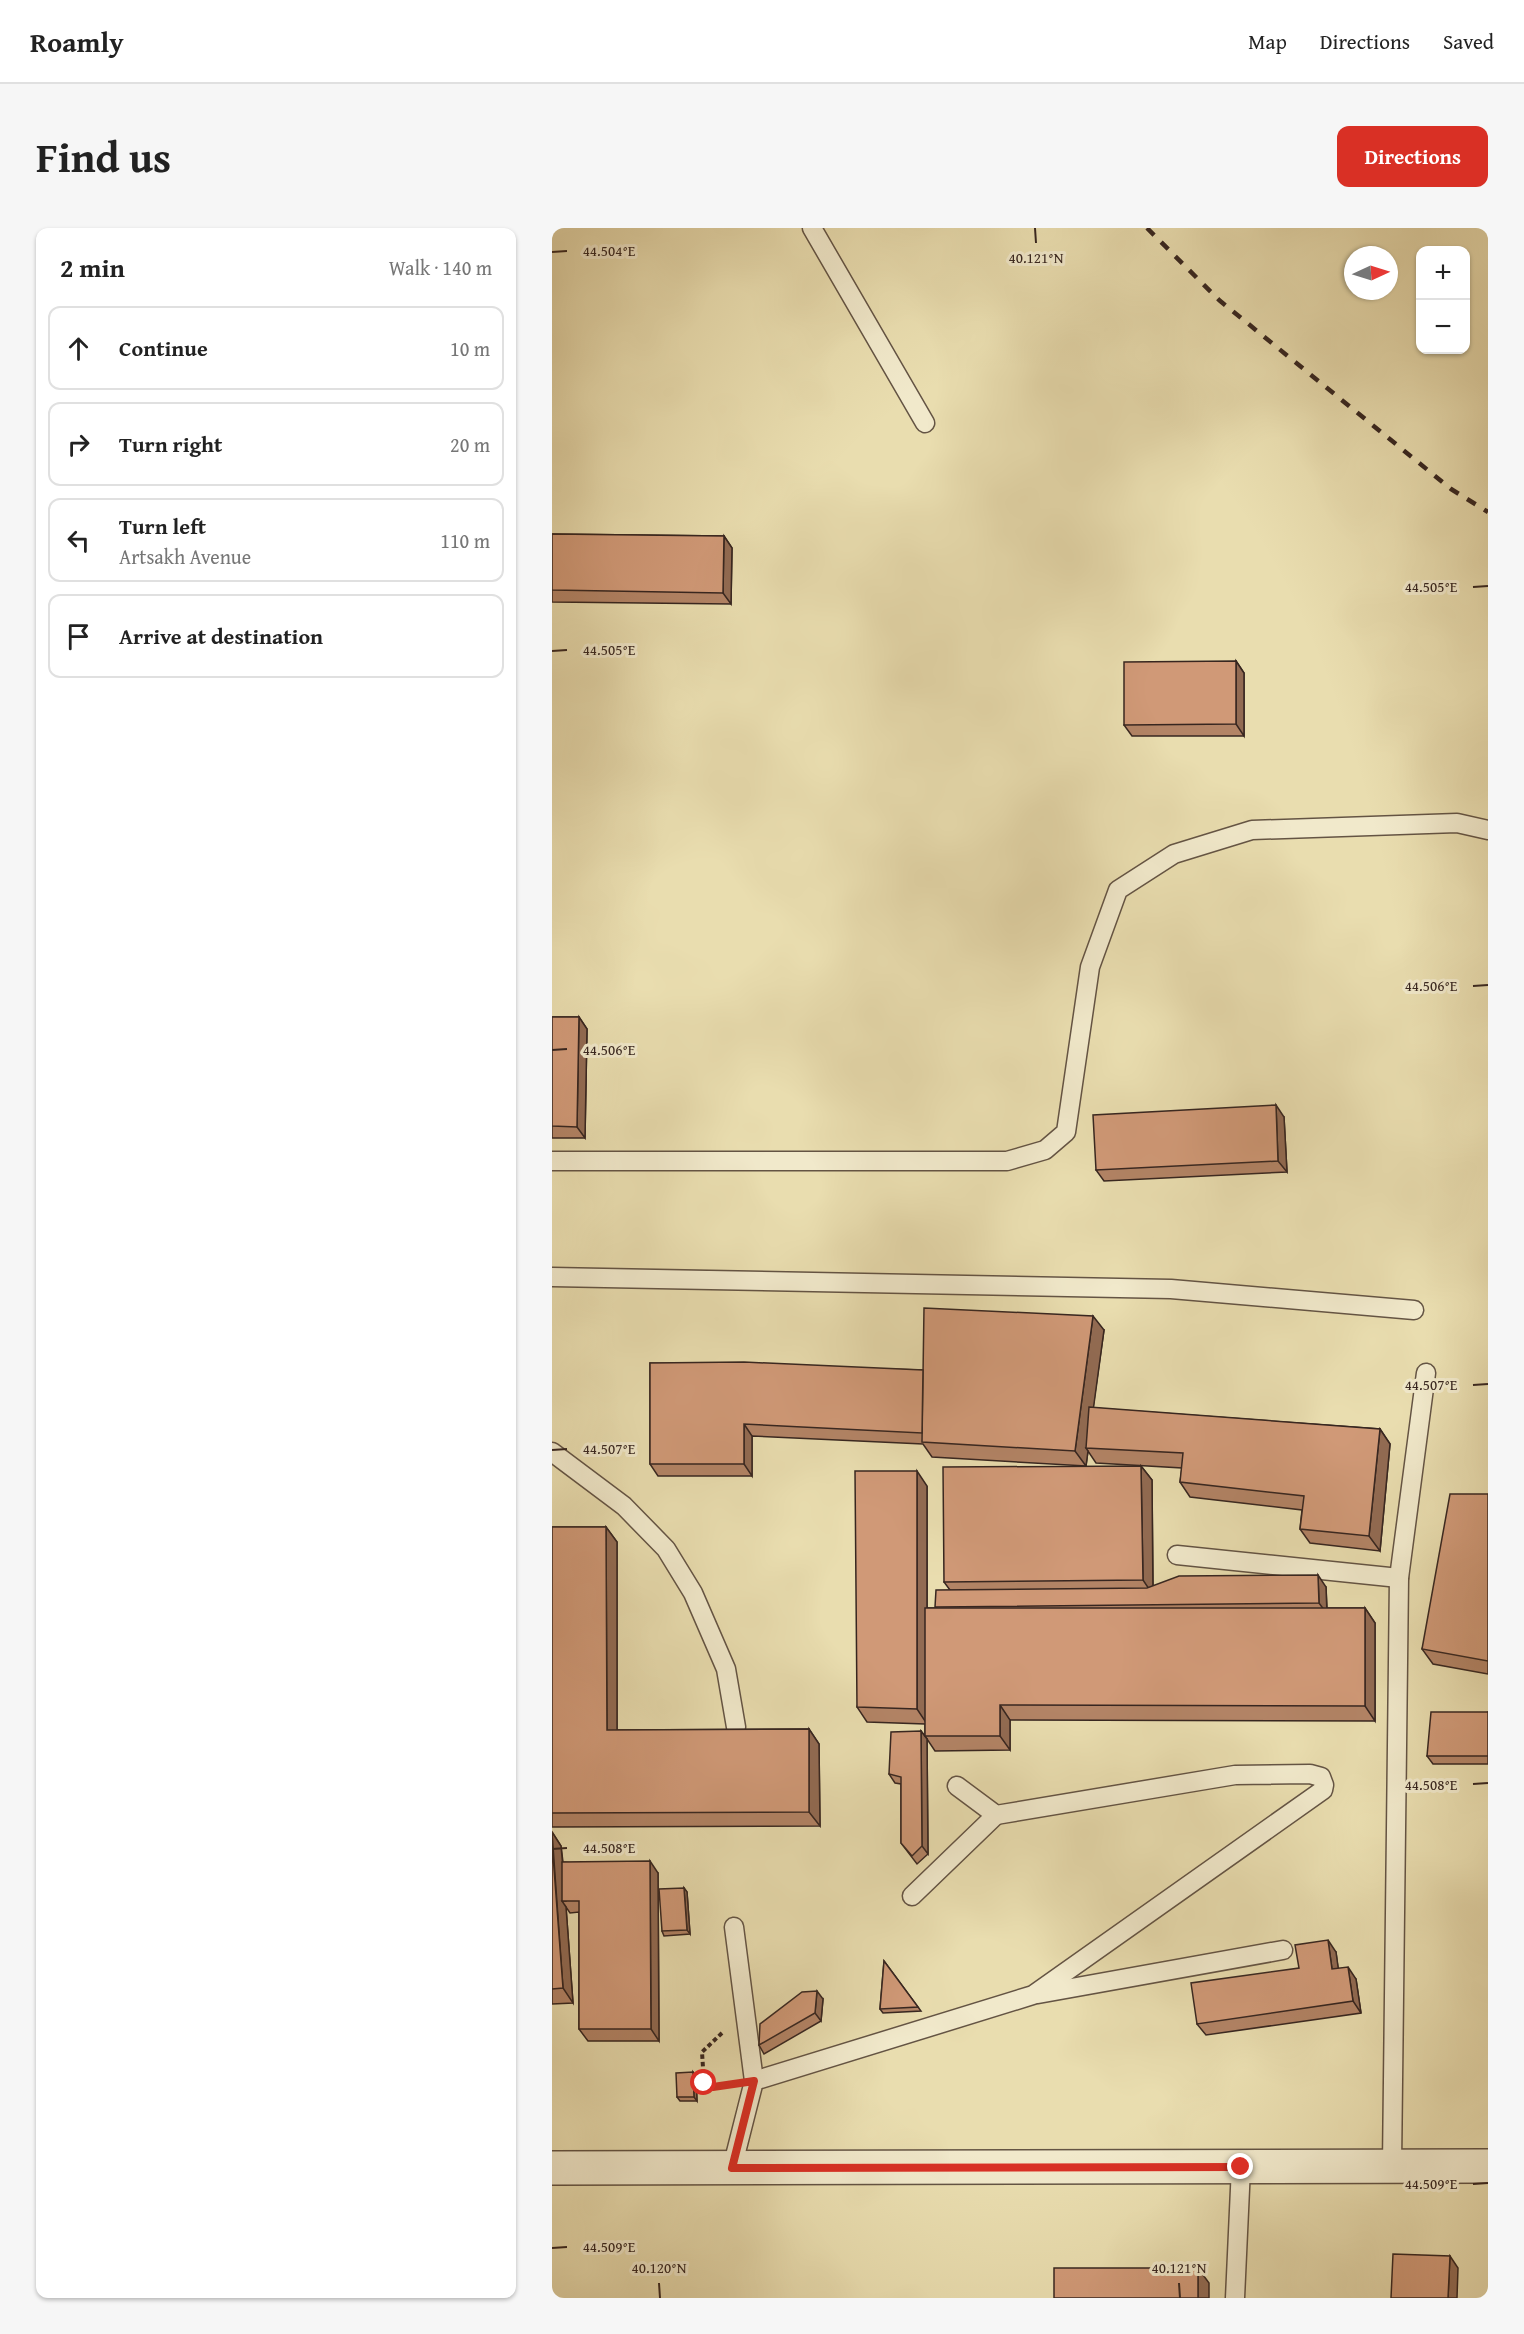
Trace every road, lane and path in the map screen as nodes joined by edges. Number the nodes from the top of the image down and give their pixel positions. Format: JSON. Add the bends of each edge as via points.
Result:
{"nodes":[{"id":1,"x":812,"y":228,"type":"edge"},
{"id":2,"x":925,"y":423,"type":"dead end"},
{"id":3,"x":1488,"y":830,"type":"edge"},
{"id":4,"x":552,"y":1161,"type":"edge"},
{"id":5,"x":552,"y":1277,"type":"edge"},
{"id":6,"x":1414,"y":1310,"type":"dead end"},
{"id":7,"x":1426,"y":1373,"type":"dead end"},
{"id":8,"x":552,"y":1452,"type":"edge"},
{"id":9,"x":1177,"y":1555,"type":"dead end"},
{"id":10,"x":1399,"y":1578,"type":"junction"},
{"id":11,"x":736,"y":1726,"type":"dead end"},
{"id":12,"x":957,"y":1786,"type":"dead end"},
{"id":13,"x":996,"y":1815,"type":"junction"},
{"id":14,"x":912,"y":1896,"type":"dead end"},
{"id":15,"x":734,"y":1927,"type":"dead end"},
{"id":16,"x":1283,"y":1950,"type":"dead end"},
{"id":17,"x":1033,"y":1995,"type":"junction"},
{"id":18,"x":745,"y":2013,"type":"junction"},
{"id":19,"x":754,"y":2081,"type":"junction"},
{"id":20,"x":1392,"y":2165,"type":"junction"},
{"id":21,"x":1487,"y":2166,"type":"edge"},
{"id":22,"x":1241,"y":2167,"type":"junction"},
{"id":23,"x":552,"y":2168,"type":"edge"},
{"id":24,"x":732,"y":2168,"type":"junction"},
{"id":25,"x":1235,"y":2298,"type":"edge"}],
"edges":[{"from":1,"to":2,"type":"lane"},
{"from":3,"to":4,"type":"lane","via":[[1457,823],[1252,830],[1174,854],[1118,890],[1090,967],[1066,1132],[1045,1150],[1007,1161]]},
{"from":5,"to":6,"type":"lane","via":[[1170,1289]]},
{"from":7,"to":10,"type":"lane"},
{"from":8,"to":11,"type":"lane","via":[[624,1506],[666,1549],[693,1593],[726,1669]]},
{"from":9,"to":10,"type":"lane"},
{"from":10,"to":20,"type":"lane"},
{"from":12,"to":13,"type":"lane"},
{"from":13,"to":14,"type":"lane"},
{"from":13,"to":17,"type":"lane","via":[[1235,1775],[1310,1774],[1321,1777],[1324,1785],[1323,1791]]},
{"from":15,"to":18,"type":"lane"},
{"from":16,"to":17,"type":"lane"},
{"from":17,"to":19,"type":"lane"},
{"from":18,"to":19,"type":"lane"},
{"from":18,"to":19,"type":"path","via":[[702,2052],[704,2083],[713,2087]]},
{"from":19,"to":24,"type":"lane"},
{"from":20,"to":21,"type":"street"},
{"from":20,"to":22,"type":"street"},
{"from":22,"to":24,"type":"street"},
{"from":22,"to":25,"type":"lane"},
{"from":23,"to":24,"type":"street"}]}
